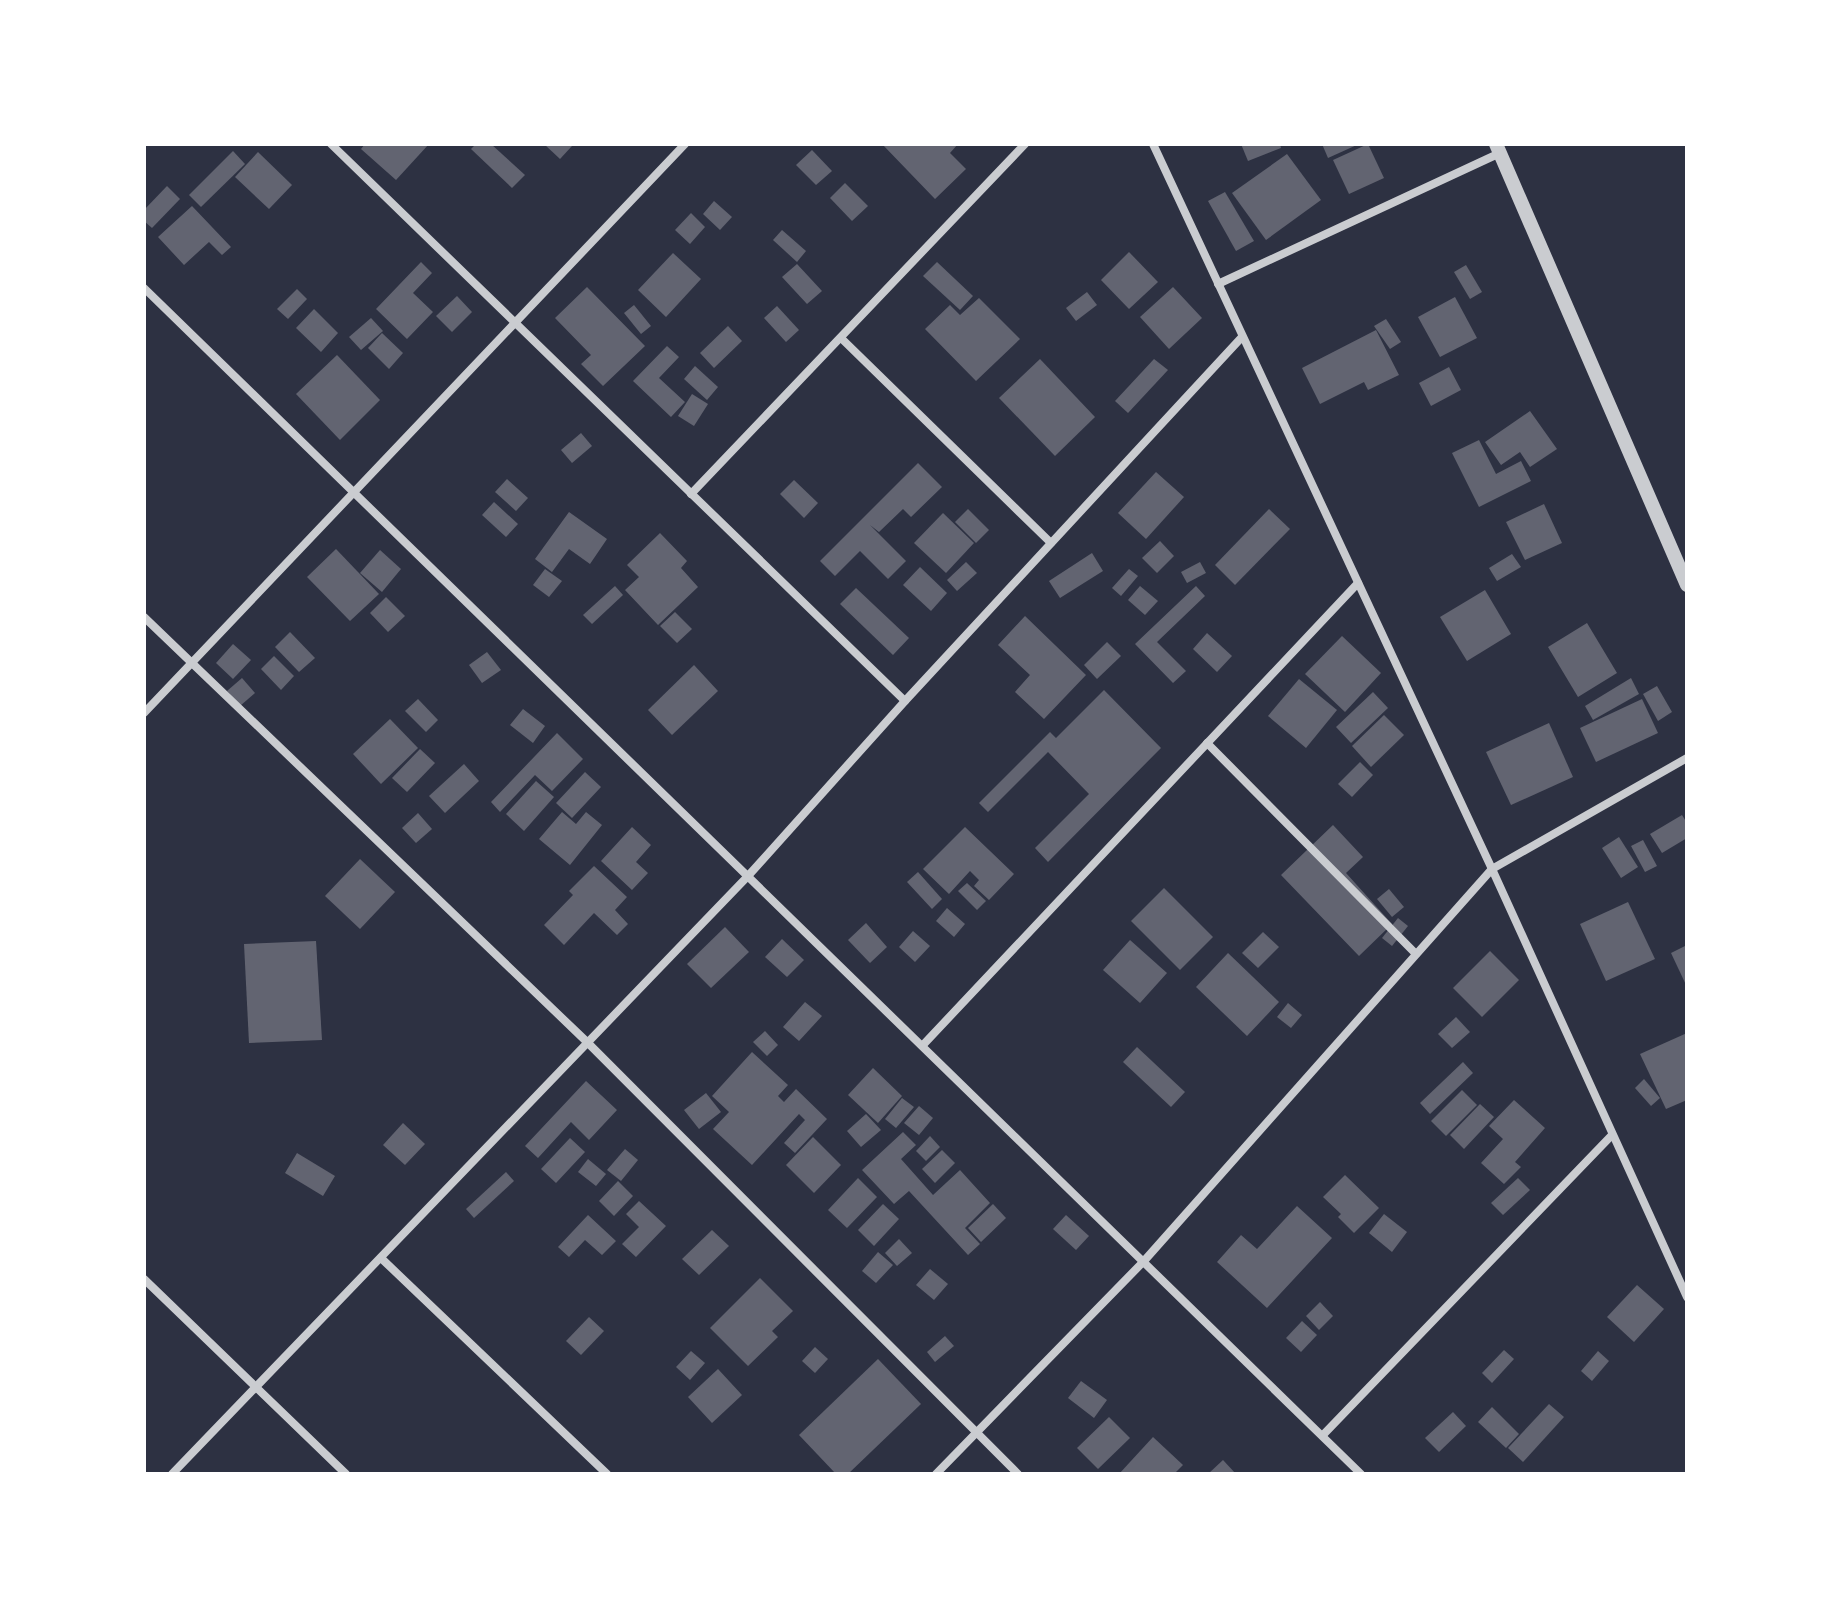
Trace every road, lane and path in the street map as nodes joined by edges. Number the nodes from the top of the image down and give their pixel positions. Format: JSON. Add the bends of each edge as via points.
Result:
{"nodes":[{"id":1,"x":685,"y":144,"type":"edge"},
{"id":2,"x":1025,"y":144,"type":"edge"},
{"id":3,"x":1153,"y":144,"type":"edge"},
{"id":4,"x":335,"y":145,"type":"edge"},
{"id":5,"x":1498,"y":148,"type":"edge"},
{"id":6,"x":1218,"y":284,"type":"junction"},
{"id":7,"x":144,"y":288,"type":"edge"},
{"id":8,"x":516,"y":325,"type":"junction"},
{"id":9,"x":1242,"y":337,"type":"junction"},
{"id":10,"x":841,"y":338,"type":"junction"},
{"id":11,"x":355,"y":493,"type":"junction"},
{"id":12,"x":691,"y":494,"type":"junction"},
{"id":13,"x":1051,"y":543,"type":"junction"},
{"id":14,"x":1358,"y":583,"type":"junction"},
{"id":15,"x":1687,"y":585,"type":"edge"},
{"id":16,"x":144,"y":617,"type":"edge"},
{"id":17,"x":193,"y":664,"type":"junction"},
{"id":18,"x":905,"y":701,"type":"junction"},
{"id":19,"x":144,"y":713,"type":"edge"},
{"id":20,"x":1207,"y":743,"type":"junction"},
{"id":21,"x":1687,"y":758,"type":"edge"},
{"id":22,"x":1492,"y":869,"type":"junction"},
{"id":23,"x":748,"y":876,"type":"junction"},
{"id":24,"x":1416,"y":954,"type":"junction"},
{"id":25,"x":587,"y":1042,"type":"junction"},
{"id":26,"x":923,"y":1045,"type":"junction"},
{"id":27,"x":1612,"y":1135,"type":"junction"},
{"id":28,"x":382,"y":1259,"type":"junction"},
{"id":29,"x":1144,"y":1261,"type":"junction"},
{"id":30,"x":144,"y":1279,"type":"edge"},
{"id":31,"x":1687,"y":1297,"type":"edge"},
{"id":32,"x":258,"y":1387,"type":"junction"},
{"id":33,"x":976,"y":1433,"type":"junction"},
{"id":34,"x":1323,"y":1435,"type":"junction"},
{"id":35,"x":172,"y":1474,"type":"edge"},
{"id":36,"x":346,"y":1474,"type":"edge"},
{"id":37,"x":607,"y":1474,"type":"edge"},
{"id":38,"x":936,"y":1474,"type":"edge"},
{"id":39,"x":1018,"y":1474,"type":"edge"},
{"id":40,"x":1361,"y":1474,"type":"edge"}],
"edges":[{"from":1,"to":8,"type":"street"},
{"from":2,"to":10,"type":"street"},
{"from":3,"to":6,"type":"street"},
{"from":4,"to":8,"type":"street"},
{"from":5,"to":6,"type":"street"},
{"from":5,"to":15,"type":"street"},
{"from":6,"to":9,"type":"street"},
{"from":7,"to":11,"type":"street"},
{"from":8,"to":11,"type":"street"},
{"from":8,"to":12,"type":"street"},
{"from":9,"to":13,"type":"street"},
{"from":9,"to":14,"type":"street"},
{"from":10,"to":12,"type":"street"},
{"from":10,"to":13,"type":"street"},
{"from":11,"to":17,"type":"street"},
{"from":11,"to":23,"type":"street"},
{"from":12,"to":18,"type":"street"},
{"from":13,"to":18,"type":"street"},
{"from":14,"to":20,"type":"street"},
{"from":14,"to":22,"type":"street"},
{"from":16,"to":17,"type":"street"},
{"from":17,"to":19,"type":"street"},
{"from":17,"to":25,"type":"street"},
{"from":18,"to":23,"type":"street"},
{"from":20,"to":24,"type":"street"},
{"from":20,"to":26,"type":"street"},
{"from":21,"to":22,"type":"street"},
{"from":22,"to":24,"type":"street"},
{"from":22,"to":27,"type":"street"},
{"from":23,"to":25,"type":"street"},
{"from":23,"to":26,"type":"street"},
{"from":24,"to":29,"type":"street"},
{"from":25,"to":28,"type":"street"},
{"from":25,"to":33,"type":"street"},
{"from":26,"to":29,"type":"street"},
{"from":27,"to":31,"type":"street"},
{"from":27,"to":34,"type":"street"},
{"from":28,"to":32,"type":"street"},
{"from":28,"to":37,"type":"street"},
{"from":29,"to":33,"type":"street"},
{"from":29,"to":34,"type":"street"},
{"from":30,"to":32,"type":"street"},
{"from":32,"to":35,"type":"street"},
{"from":32,"to":36,"type":"street"},
{"from":33,"to":38,"type":"street"},
{"from":33,"to":39,"type":"street"},
{"from":34,"to":40,"type":"street"}]}
